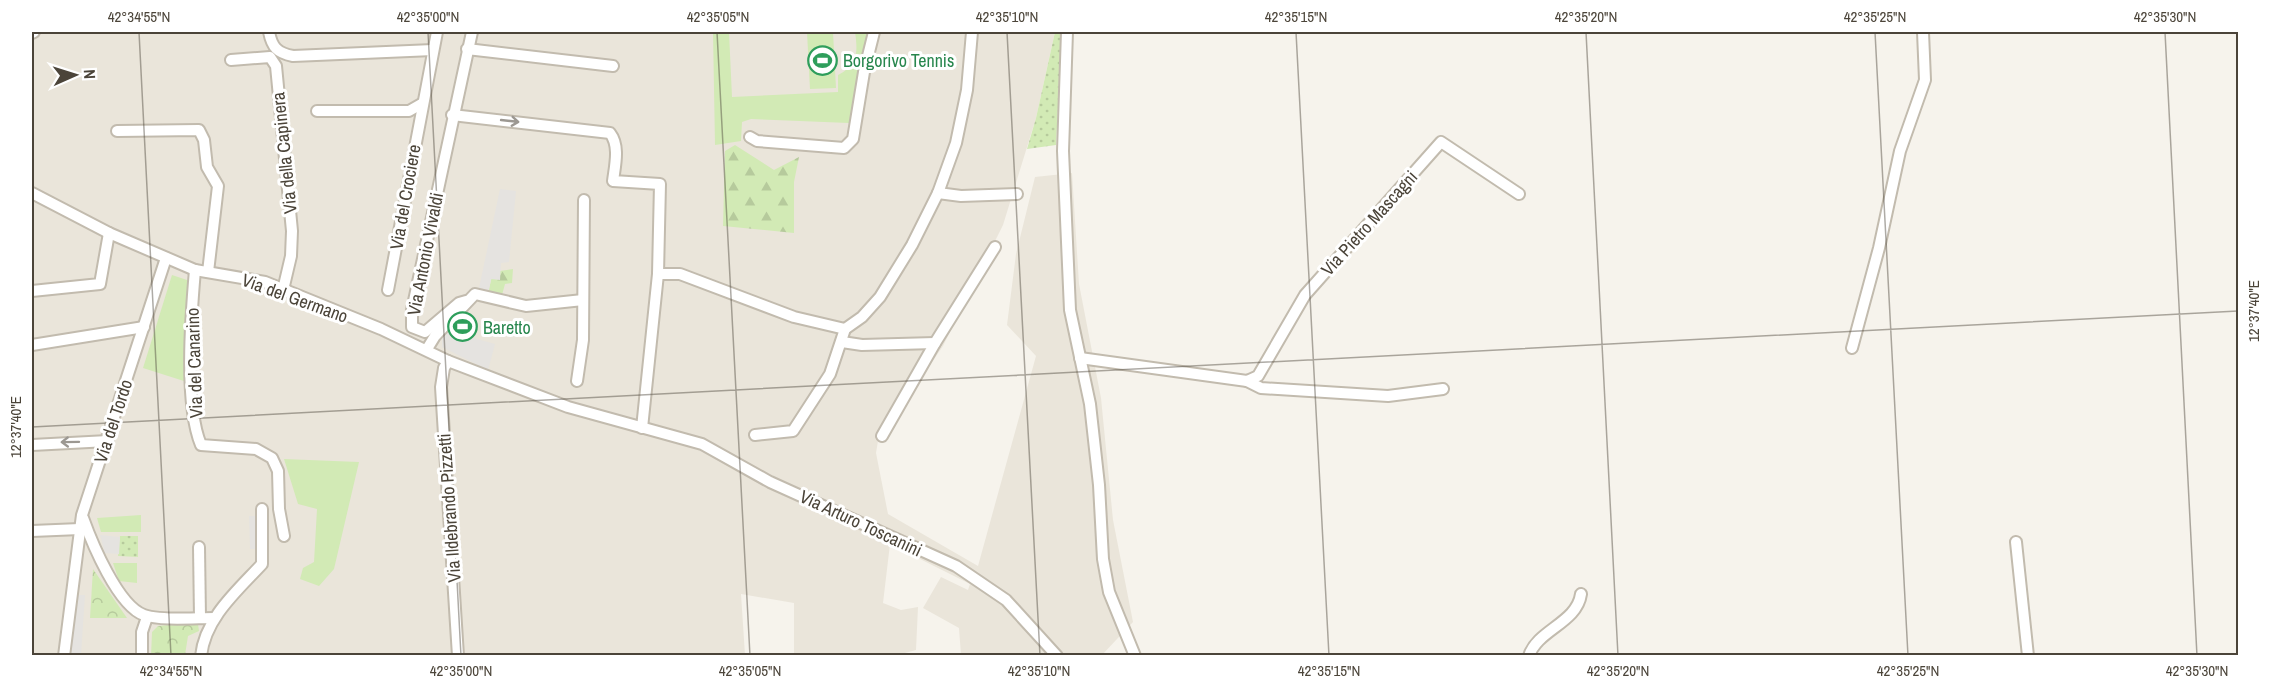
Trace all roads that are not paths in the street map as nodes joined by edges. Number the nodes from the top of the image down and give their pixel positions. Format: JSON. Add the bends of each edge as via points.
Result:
{"nodes":[{"id":1,"x":268,"y":32,"type":"edge"},
{"id":2,"x":437,"y":32,"type":"edge"},
{"id":3,"x":472,"y":32,"type":"edge"},
{"id":4,"x":874,"y":32,"type":"edge"},
{"id":5,"x":972,"y":32,"type":"edge"},
{"id":6,"x":1067,"y":32,"type":"edge"},
{"id":7,"x":1923,"y":32,"type":"edge"},
{"id":8,"x":467,"y":49,"type":"junction"},
{"id":9,"x":433,"y":50,"type":"junction"},
{"id":10,"x":231,"y":60,"type":"dead end"},
{"id":11,"x":613,"y":66,"type":"dead end"},
{"id":12,"x":423,"y":104,"type":"junction"},
{"id":13,"x":317,"y":111,"type":"dead end"},
{"id":14,"x":452,"y":115,"type":"junction"},
{"id":15,"x":117,"y":131,"type":"dead end"},
{"id":16,"x":750,"y":137,"type":"dead end"},
{"id":17,"x":32,"y":193,"type":"edge"},
{"id":18,"x":938,"y":193,"type":"junction"},
{"id":19,"x":1017,"y":194,"type":"dead end"},
{"id":20,"x":1519,"y":194,"type":"dead end"},
{"id":21,"x":585,"y":200,"type":"dead end"},
{"id":22,"x":109,"y":233,"type":"junction"},
{"id":23,"x":995,"y":247,"type":"dead end"},
{"id":24,"x":165,"y":258,"type":"junction"},
{"id":25,"x":195,"y":270,"type":"junction"},
{"id":26,"x":208,"y":272,"type":"junction"},
{"id":27,"x":658,"y":274,"type":"junction"},
{"id":28,"x":283,"y":290,"type":"junction"},
{"id":29,"x":388,"y":290,"type":"dead end"},
{"id":30,"x":32,"y":291,"type":"edge"},
{"id":31,"x":584,"y":300,"type":"junction"},
{"id":32,"x":466,"y":301,"type":"junction"},
{"id":33,"x":144,"y":327,"type":"junction"},
{"id":34,"x":845,"y":329,"type":"junction"},
{"id":35,"x":842,"y":342,"type":"junction"},
{"id":36,"x":935,"y":343,"type":"junction"},
{"id":37,"x":32,"y":345,"type":"edge"},
{"id":38,"x":1852,"y":348,"type":"dead end"},
{"id":39,"x":427,"y":349,"type":"junction"},
{"id":40,"x":1080,"y":358,"type":"junction"},
{"id":41,"x":448,"y":361,"type":"junction"},
{"id":42,"x":577,"y":381,"type":"dead end"},
{"id":43,"x":1247,"y":381,"type":"junction"},
{"id":44,"x":1443,"y":388,"type":"dead end"},
{"id":45,"x":642,"y":428,"type":"junction"},
{"id":46,"x":754,"y":435,"type":"dead end"},
{"id":47,"x":882,"y":436,"type":"dead end"},
{"id":48,"x":108,"y":441,"type":"junction"},
{"id":49,"x":32,"y":445,"type":"edge"},
{"id":50,"x":262,"y":509,"type":"dead end"},
{"id":51,"x":82,"y":515,"type":"junction"},
{"id":52,"x":80,"y":529,"type":"junction"},
{"id":53,"x":32,"y":531,"type":"edge"},
{"id":54,"x":284,"y":536,"type":"dead end"},
{"id":55,"x":2016,"y":542,"type":"dead end"},
{"id":56,"x":199,"y":548,"type":"dead end"},
{"id":57,"x":1581,"y":594,"type":"dead end"},
{"id":58,"x":147,"y":616,"type":"junction"},
{"id":59,"x":200,"y":618,"type":"junction"},
{"id":60,"x":214,"y":618,"type":"junction"},
{"id":61,"x":64,"y":656,"type":"edge"},
{"id":62,"x":142,"y":656,"type":"edge"},
{"id":63,"x":201,"y":656,"type":"edge"},
{"id":64,"x":458,"y":656,"type":"edge"},
{"id":65,"x":1057,"y":656,"type":"edge"},
{"id":66,"x":1135,"y":656,"type":"edge"},
{"id":67,"x":1529,"y":656,"type":"edge"},
{"id":68,"x":2028,"y":656,"type":"edge"}],
"edges":[{"from":1,"to":9,"type":"street","via":[[280,54],[293,56]]},
{"from":2,"to":9,"type":"street","name":"Via del Crociere"},
{"from":3,"to":8,"type":"street","name":"Via Antonio Vivaldi"},
{"from":4,"to":16,"type":"street","via":[[853,139],[844,148],[757,141]]},
{"from":5,"to":18,"type":"street","via":[[967,90]]},
{"from":6,"to":40,"type":"street","via":[[1064,163],[1070,310]]},
{"from":7,"to":38,"type":"street","via":[[1925,81],[1900,151],[1880,248]]},
{"from":8,"to":11,"type":"street"},
{"from":8,"to":14,"type":"street","name":"Via Antonio Vivaldi"},
{"from":9,"to":12,"type":"street","name":"Via del Crociere"},
{"from":10,"to":28,"type":"street","name":"Via della Capinera","via":[[263,56],[270,57],[276,66],[292,231]]},
{"from":12,"to":13,"type":"street","via":[[409,111]]},
{"from":12,"to":29,"type":"street","name":"Via del Crociere"},
{"from":14,"to":27,"type":"street","one_way":true,"via":[[610,133],[616,151],[613,181],[660,184]]},
{"from":14,"to":32,"type":"street","name":"Via Antonio Vivaldi","via":[[412,310],[412,327],[424,332]]},
{"from":15,"to":26,"type":"street","via":[[199,130],[207,167],[218,186]]},
{"from":17,"to":22,"type":"street","name":"Via del Germano"},
{"from":18,"to":19,"type":"street"},
{"from":18,"to":34,"type":"street","via":[[880,297]]},
{"from":20,"to":43,"type":"street","name":"Via Pietro Mascagni","via":[[1441,142],[1305,295],[1258,376]]},
{"from":21,"to":31,"type":"street"},
{"from":22,"to":24,"type":"street","name":"Via del Germano"},
{"from":22,"to":30,"type":"street","via":[[100,284]]},
{"from":23,"to":36,"type":"street"},
{"from":24,"to":25,"type":"street","name":"Via del Germano"},
{"from":24,"to":33,"type":"street","name":"Via del Tordo"},
{"from":25,"to":26,"type":"street","name":"Via del Germano"},
{"from":25,"to":54,"type":"street","name":"Via del Canarino","via":[[190,305],[196,434],[201,445],[256,449],[272,459],[278,471]]},
{"from":26,"to":28,"type":"street","name":"Via del Germano","via":[[246,277]]},
{"from":27,"to":34,"type":"street","via":[[680,274],[794,317]]},
{"from":27,"to":45,"type":"street"},
{"from":28,"to":39,"type":"street","name":"Via del Germano"},
{"from":31,"to":32,"type":"street","via":[[526,306],[480,293]]},
{"from":31,"to":42,"type":"street"},
{"from":32,"to":39,"type":"street"},
{"from":33,"to":37,"type":"street"},
{"from":33,"to":48,"type":"street","name":"Via del Tordo"},
{"from":34,"to":35,"type":"street"},
{"from":35,"to":36,"type":"street"},
{"from":35,"to":46,"type":"street","via":[[830,374],[793,432]]},
{"from":36,"to":47,"type":"street"},
{"from":39,"to":41,"type":"street","name":"Via Arturo Toscanini"},
{"from":40,"to":43,"type":"street"},
{"from":40,"to":66,"type":"street","via":[[1090,404],[1109,592]]},
{"from":41,"to":45,"type":"street","name":"Via Arturo Toscanini","via":[[568,407]]},
{"from":41,"to":64,"type":"street","name":"Via Ildebrando Pizzetti","via":[[441,387]]},
{"from":43,"to":44,"type":"street","via":[[1261,388],[1388,396]]},
{"from":45,"to":65,"type":"street","name":"Via Arturo Toscanini","via":[[702,444],[770,482],[956,566],[1006,600]]},
{"from":48,"to":49,"type":"street","one_way":true},
{"from":48,"to":51,"type":"street","name":"Via del Tordo"},
{"from":50,"to":60,"type":"street","via":[[262,564]]},
{"from":51,"to":52,"type":"street","name":"Via del Tordo"},
{"from":51,"to":58,"type":"street","via":[[115,585],[133,610]]},
{"from":52,"to":53,"type":"street"},
{"from":52,"to":61,"type":"street","name":"Via del Tordo"},
{"from":55,"to":68,"type":"street"},
{"from":56,"to":59,"type":"street"},
{"from":57,"to":67,"type":"street","via":[[1574,610],[1532,646]]},
{"from":58,"to":59,"type":"street"},
{"from":58,"to":62,"type":"street"},
{"from":59,"to":60,"type":"street"},
{"from":60,"to":63,"type":"street","via":[[203,638]]}]}
